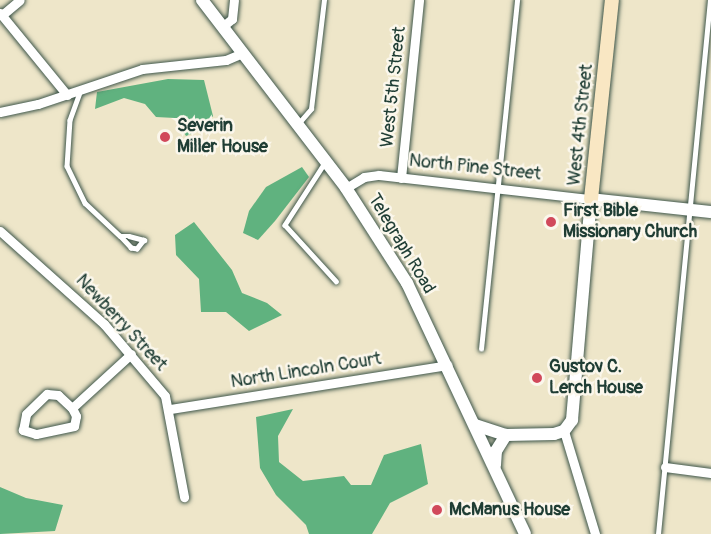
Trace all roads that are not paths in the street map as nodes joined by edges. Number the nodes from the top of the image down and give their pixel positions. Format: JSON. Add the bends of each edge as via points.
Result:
{"nodes":[{"id":1,"x":20,"y":0,"type":"edge"},
{"id":2,"x":202,"y":0,"type":"edge"},
{"id":3,"x":234,"y":0,"type":"edge"},
{"id":4,"x":324,"y":0,"type":"edge"},
{"id":5,"x":419,"y":0,"type":"edge"},
{"id":6,"x":517,"y":0,"type":"edge"},
{"id":7,"x":612,"y":0,"type":"edge"},
{"id":8,"x":710,"y":0,"type":"edge"},
{"id":9,"x":1,"y":14,"type":"edge"},
{"id":10,"x":222,"y":27,"type":"junction"},
{"id":11,"x":240,"y":54,"type":"junction"},
{"id":12,"x":81,"y":90,"type":"junction"},
{"id":13,"x":67,"y":95,"type":"junction"},
{"id":14,"x":0,"y":111,"type":"edge"},
{"id":15,"x":296,"y":127,"type":"junction"},
{"id":16,"x":325,"y":163,"type":"junction"},
{"id":17,"x":401,"y":178,"type":"junction"},
{"id":18,"x":346,"y":188,"type":"junction"},
{"id":19,"x":497,"y":189,"type":"junction"},
{"id":20,"x":591,"y":199,"type":"junction"},
{"id":21,"x":688,"y":209,"type":"junction"},
{"id":22,"x":711,"y":212,"type":"edge"},
{"id":23,"x":0,"y":231,"type":"edge"},
{"id":24,"x":120,"y":236,"type":"junction"},
{"id":25,"x":336,"y":281,"type":"dead end"},
{"id":26,"x":481,"y":350,"type":"dead end"},
{"id":27,"x":131,"y":354,"type":"junction"},
{"id":28,"x":448,"y":366,"type":"junction"},
{"id":29,"x":72,"y":408,"type":"junction"},
{"id":30,"x":170,"y":409,"type":"junction"},
{"id":31,"x":475,"y":425,"type":"junction"},
{"id":32,"x":564,"y":431,"type":"junction"},
{"id":33,"x":506,"y":435,"type":"junction"},
{"id":34,"x":665,"y":467,"type":"junction"},
{"id":35,"x":496,"y":469,"type":"junction"},
{"id":36,"x":711,"y":473,"type":"edge"},
{"id":37,"x":184,"y":497,"type":"dead end"},
{"id":38,"x":525,"y":534,"type":"edge"},
{"id":39,"x":596,"y":534,"type":"edge"},
{"id":40,"x":658,"y":534,"type":"edge"}],
"edges":[{"from":1,"to":9,"type":"street"},
{"from":2,"to":10,"type":"street","name":"Telegraph Road"},
{"from":3,"to":10,"type":"street","via":[[232,19]]},
{"from":4,"to":15,"type":"lane","via":[[311,109]]},
{"from":5,"to":17,"type":"street","name":"West 5th Street"},
{"from":6,"to":19,"type":"lane"},
{"from":7,"to":20,"type":"main road","name":"West 4th Street"},
{"from":8,"to":21,"type":"lane"},
{"from":9,"to":13,"type":"street"},
{"from":10,"to":11,"type":"street","name":"Telegraph Road"},
{"from":11,"to":12,"type":"street","via":[[226,60],[142,69]]},
{"from":11,"to":15,"type":"street","name":"Telegraph Road"},
{"from":12,"to":13,"type":"street"},
{"from":12,"to":24,"type":"lane","via":[[70,120],[67,166],[85,203]]},
{"from":13,"to":14,"type":"street"},
{"from":15,"to":16,"type":"street","name":"Telegraph Road"},
{"from":16,"to":18,"type":"street","name":"Telegraph Road"},
{"from":16,"to":25,"type":"lane","via":[[285,225]]},
{"from":17,"to":18,"type":"street","name":"North Pine Street","via":[[364,177]]},
{"from":17,"to":19,"type":"street","name":"North Pine Street"},
{"from":18,"to":28,"type":"street","name":"Telegraph Road","via":[[407,283]]},
{"from":19,"to":20,"type":"street","name":"North Pine Street"},
{"from":19,"to":26,"type":"lane"},
{"from":20,"to":21,"type":"street","name":"North Pine Street"},
{"from":20,"to":32,"type":"street","name":"West 4th Street","via":[[572,420]]},
{"from":21,"to":22,"type":"street","name":"North Pine Street"},
{"from":21,"to":34,"type":"lane"},
{"from":23,"to":27,"type":"street","name":"Newberry Street","via":[[76,297]]},
{"from":24,"to":24,"type":"lane","via":[[131,248],[137,249],[144,240]]},
{"from":27,"to":29,"type":"street"},
{"from":27,"to":30,"type":"street","name":"Newberry Street","via":[[165,396]]},
{"from":28,"to":30,"type":"street","name":"North Lincoln Court"},
{"from":28,"to":31,"type":"street","name":"Telegraph Road"},
{"from":29,"to":29,"type":"street","via":[[53,393],[42,396],[23,419],[23,430],[36,434],[68,430],[76,422]]},
{"from":30,"to":37,"type":"street","name":"Newberry Street"},
{"from":31,"to":33,"type":"street"},
{"from":31,"to":35,"type":"street","name":"Telegraph Road"},
{"from":32,"to":33,"type":"street"},
{"from":32,"to":39,"type":"street"},
{"from":33,"to":35,"type":"street","via":[[496,451]]},
{"from":34,"to":36,"type":"street"},
{"from":34,"to":40,"type":"lane"},
{"from":35,"to":38,"type":"street","name":"Telegraph Road"}]}
